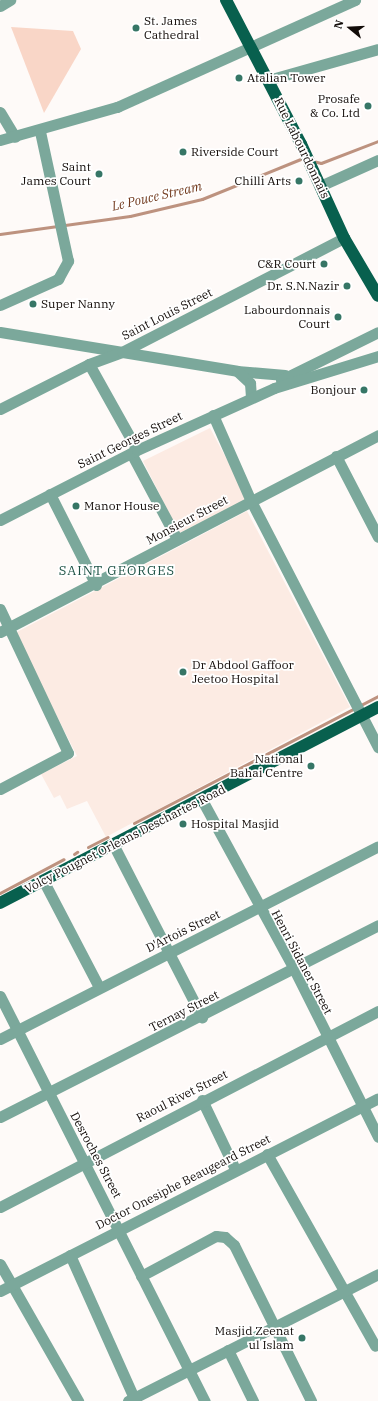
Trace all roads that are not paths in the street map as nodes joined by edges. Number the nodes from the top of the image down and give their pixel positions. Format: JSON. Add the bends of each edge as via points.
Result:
{"nodes":[{"id":1,"x":10,"y":0,"type":"edge"},
{"id":2,"x":226,"y":0,"type":"edge"},
{"id":3,"x":356,"y":0,"type":"edge"},
{"id":4,"x":0,"y":6,"type":"edge"},
{"id":5,"x":255,"y":48,"type":"junction"},
{"id":6,"x":378,"y":49,"type":"edge"},
{"id":7,"x":268,"y":80,"type":"junction"},
{"id":8,"x":0,"y":112,"type":"edge"},
{"id":9,"x":40,"y":131,"type":"junction"},
{"id":10,"x":15,"y":137,"type":"junction"},
{"id":11,"x":0,"y":140,"type":"edge"},
{"id":12,"x":378,"y":160,"type":"edge"},
{"id":13,"x":320,"y":186,"type":"junction"},
{"id":14,"x":344,"y":238,"type":"junction"},
{"id":15,"x":378,"y":296,"type":"edge"},
{"id":16,"x":0,"y":305,"type":"edge"},
{"id":17,"x":0,"y":332,"type":"edge"},
{"id":18,"x":378,"y":332,"type":"edge"},
{"id":19,"x":122,"y":352,"type":"junction"},
{"id":20,"x":332,"y":352,"type":"junction"},
{"id":21,"x":378,"y":356,"type":"edge"},
{"id":22,"x":89,"y":364,"type":"junction"},
{"id":23,"x":338,"y":368,"type":"junction"},
{"id":24,"x":237,"y":371,"type":"junction"},
{"id":25,"x":285,"y":375,"type":"junction"},
{"id":26,"x":274,"y":388,"type":"junction"},
{"id":27,"x":251,"y":398,"type":"junction"},
{"id":28,"x":0,"y":409,"type":"edge"},
{"id":29,"x":212,"y":415,"type":"junction"},
{"id":30,"x":378,"y":435,"type":"edge"},
{"id":31,"x":134,"y":452,"type":"junction"},
{"id":32,"x":336,"y":456,"type":"junction"},
{"id":33,"x":50,"y":494,"type":"junction"},
{"id":34,"x":251,"y":501,"type":"junction"},
{"id":35,"x":0,"y":520,"type":"edge"},
{"id":36,"x":378,"y":537,"type":"edge"},
{"id":37,"x":177,"y":539,"type":"junction"},
{"id":38,"x":96,"y":585,"type":"junction"},
{"id":39,"x":0,"y":609,"type":"edge"},
{"id":40,"x":5,"y":630,"type":"edge"},
{"id":41,"x":378,"y":707,"type":"edge"},
{"id":42,"x":358,"y":710,"type":"junction"},
{"id":43,"x":378,"y":747,"type":"edge"},
{"id":44,"x":0,"y":789,"type":"edge"},
{"id":45,"x":202,"y":800,"type":"junction"},
{"id":46,"x":114,"y":844,"type":"junction"},
{"id":47,"x":378,"y":846,"type":"edge"},
{"id":48,"x":43,"y":880,"type":"junction"},
{"id":49,"x":0,"y":904,"type":"edge"},
{"id":50,"x":259,"y":909,"type":"junction"},
{"id":51,"x":378,"y":925,"type":"edge"},
{"id":52,"x":171,"y":951,"type":"junction"},
{"id":53,"x":293,"y":968,"type":"junction"},
{"id":54,"x":98,"y":987,"type":"junction"},
{"id":55,"x":0,"y":996,"type":"edge"},
{"id":56,"x":378,"y":1011,"type":"edge"},
{"id":57,"x":202,"y":1017,"type":"junction"},
{"id":58,"x":18,"y":1030,"type":"junction"},
{"id":59,"x":327,"y":1038,"type":"junction"},
{"id":60,"x":0,"y":1039,"type":"edge"},
{"id":61,"x":49,"y":1093,"type":"junction"},
{"id":62,"x":378,"y":1098,"type":"edge"},
{"id":63,"x":202,"y":1100,"type":"junction"},
{"id":64,"x":362,"y":1106,"type":"junction"},
{"id":65,"x":0,"y":1117,"type":"edge"},
{"id":66,"x":378,"y":1137,"type":"edge"},
{"id":67,"x":267,"y":1154,"type":"junction"},
{"id":68,"x":84,"y":1161,"type":"junction"},
{"id":69,"x":235,"y":1169,"type":"junction"},
{"id":70,"x":0,"y":1207,"type":"edge"},
{"id":71,"x":120,"y":1229,"type":"junction"},
{"id":72,"x":70,"y":1255,"type":"junction"},
{"id":73,"x":0,"y":1264,"type":"edge"},
{"id":74,"x":378,"y":1274,"type":"edge"},
{"id":75,"x":141,"y":1276,"type":"junction"},
{"id":76,"x":11,"y":1286,"type":"junction"},
{"id":77,"x":0,"y":1291,"type":"edge"},
{"id":78,"x":343,"y":1291,"type":"junction"},
{"id":79,"x":273,"y":1326,"type":"junction"},
{"id":80,"x":375,"y":1346,"type":"dead end"},
{"id":81,"x":228,"y":1350,"type":"junction"},
{"id":82,"x":190,"y":1370,"type":"junction"},
{"id":83,"x":131,"y":1399,"type":"edge"},
{"id":84,"x":78,"y":1401,"type":"edge"},
{"id":85,"x":204,"y":1401,"type":"edge"},
{"id":86,"x":253,"y":1401,"type":"edge"},
{"id":87,"x":311,"y":1401,"type":"edge"}],
"edges":[{"from":1,"to":4,"type":"street"},
{"from":2,"to":5,"type":"main road","name":"Rue Labourdonnais"},
{"from":3,"to":5,"type":"street"},
{"from":3,"to":5,"type":"street"},
{"from":5,"to":7,"type":"main road","name":"Rue Labourdonnais"},
{"from":5,"to":9,"type":"street","via":[[117,107]]},
{"from":6,"to":7,"type":"street"},
{"from":7,"to":13,"type":"main road","name":"Rue Labourdonnais"},
{"from":8,"to":10,"type":"street"},
{"from":9,"to":10,"type":"street"},
{"from":9,"to":16,"type":"street","via":[[59,208],[68,261],[63,274]]},
{"from":10,"to":11,"type":"street"},
{"from":12,"to":13,"type":"street"},
{"from":13,"to":14,"type":"main road","name":"Rue Labourdonnais"},
{"from":14,"to":15,"type":"main road","name":"Rue Labourdonnais"},
{"from":14,"to":19,"type":"street","name":"Saint Louis Street"},
{"from":17,"to":19,"type":"street"},
{"from":18,"to":20,"type":"street","name":"Saint Georges Street"},
{"from":19,"to":22,"type":"street","name":"Saint Louis Street"},
{"from":19,"to":24,"type":"street"},
{"from":20,"to":23,"type":"street"},
{"from":20,"to":25,"type":"street","name":"Saint Georges Street"},
{"from":21,"to":23,"type":"street","name":"Saint Georges Street"},
{"from":22,"to":28,"type":"street","name":"Saint Louis Street"},
{"from":22,"to":31,"type":"street"},
{"from":23,"to":26,"type":"street","name":"Saint Georges Street"},
{"from":24,"to":25,"type":"street"},
{"from":24,"to":27,"type":"street","via":[[250,383]]},
{"from":25,"to":26,"type":"street","name":"Saint Georges Street"},
{"from":26,"to":27,"type":"street","name":"Saint Georges Street"},
{"from":27,"to":29,"type":"street","name":"Saint Georges Street"},
{"from":29,"to":31,"type":"street","name":"Saint Georges Street"},
{"from":29,"to":34,"type":"street"},
{"from":30,"to":32,"type":"street","name":"Monsieur Street"},
{"from":31,"to":33,"type":"street","name":"Saint Georges Street"},
{"from":31,"to":37,"type":"street"},
{"from":32,"to":34,"type":"street","name":"Monsieur Street"},
{"from":32,"to":36,"type":"street"},
{"from":33,"to":35,"type":"street","name":"Saint Georges Street"},
{"from":33,"to":38,"type":"street"},
{"from":34,"to":37,"type":"street","name":"Monsieur Street"},
{"from":34,"to":42,"type":"street"},
{"from":37,"to":38,"type":"street","name":"Monsieur Street"},
{"from":38,"to":40,"type":"street","name":"Monsieur Street"},
{"from":39,"to":40,"type":"street"},
{"from":40,"to":44,"type":"street","via":[[68,753]]},
{"from":41,"to":42,"type":"main road","name":"Volcy Pougnet Orleans Deschartes Road"},
{"from":42,"to":43,"type":"street"},
{"from":42,"to":45,"type":"main road","name":"Volcy Pougnet Orleans Deschartes Road"},
{"from":45,"to":46,"type":"main road","name":"Volcy Pougnet Orleans Deschartes Road"},
{"from":45,"to":50,"type":"street","name":"Henri Sidaner Street"},
{"from":46,"to":48,"type":"main road","name":"Volcy Pougnet Orleans Deschartes Road"},
{"from":46,"to":52,"type":"street"},
{"from":47,"to":50,"type":"street","name":"D'Artois Street"},
{"from":48,"to":49,"type":"main road","name":"Volcy Pougnet Orleans Deschartes Road"},
{"from":48,"to":54,"type":"street"},
{"from":50,"to":52,"type":"street","name":"D'Artois Street"},
{"from":50,"to":53,"type":"street","name":"Henri Sidaner Street"},
{"from":51,"to":53,"type":"street","name":"Ternay Street"},
{"from":52,"to":54,"type":"street","name":"D'Artois Street"},
{"from":52,"to":57,"type":"street"},
{"from":53,"to":57,"type":"street","name":"Ternay Street"},
{"from":53,"to":59,"type":"street","name":"Henri Sidaner Street"},
{"from":54,"to":58,"type":"street","name":"D'Artois Street"},
{"from":55,"to":58,"type":"street","name":"Desroches Street"},
{"from":56,"to":59,"type":"street","name":"Raoul Rivet Street"},
{"from":57,"to":61,"type":"street","name":"Ternay Street"},
{"from":58,"to":60,"type":"street","name":"D'Artois Street"},
{"from":58,"to":61,"type":"street","name":"Desroches Street"},
{"from":59,"to":63,"type":"street","name":"Raoul Rivet Street"},
{"from":59,"to":64,"type":"street","name":"Henri Sidaner Street"},
{"from":61,"to":65,"type":"street","name":"Ternay Street"},
{"from":61,"to":68,"type":"street","name":"Desroches Street"},
{"from":62,"to":64,"type":"street","name":"Doctor Onesiphe Beaugeard Street"},
{"from":63,"to":68,"type":"street","name":"Raoul Rivet Street"},
{"from":63,"to":69,"type":"street"},
{"from":64,"to":66,"type":"street","name":"Henri Sidaner Street"},
{"from":64,"to":67,"type":"street","name":"Doctor Onesiphe Beaugeard Street"},
{"from":67,"to":69,"type":"street","name":"Doctor Onesiphe Beaugeard Street"},
{"from":67,"to":78,"type":"street"},
{"from":68,"to":70,"type":"street","name":"Raoul Rivet Street"},
{"from":68,"to":71,"type":"street","name":"Desroches Street"},
{"from":69,"to":71,"type":"street","name":"Doctor Onesiphe Beaugeard Street"},
{"from":71,"to":72,"type":"street","name":"Doctor Onesiphe Beaugeard Street"},
{"from":71,"to":75,"type":"street","name":"Desroches Street"},
{"from":72,"to":76,"type":"street","name":"Doctor Onesiphe Beaugeard Street"},
{"from":72,"to":83,"type":"street"},
{"from":73,"to":76,"type":"street"},
{"from":74,"to":78,"type":"street"},
{"from":75,"to":79,"type":"street","via":[[216,1236],[225,1237],[234,1245]]},
{"from":75,"to":82,"type":"street","name":"Desroches Street"},
{"from":76,"to":77,"type":"street","name":"Doctor Onesiphe Beaugeard Street"},
{"from":76,"to":84,"type":"street"},
{"from":78,"to":79,"type":"street"},
{"from":78,"to":80,"type":"street"},
{"from":79,"to":81,"type":"street"},
{"from":79,"to":87,"type":"street"},
{"from":81,"to":82,"type":"street"},
{"from":81,"to":86,"type":"street"},
{"from":82,"to":83,"type":"street"},
{"from":82,"to":85,"type":"street","name":"Desroches Street"}]}
